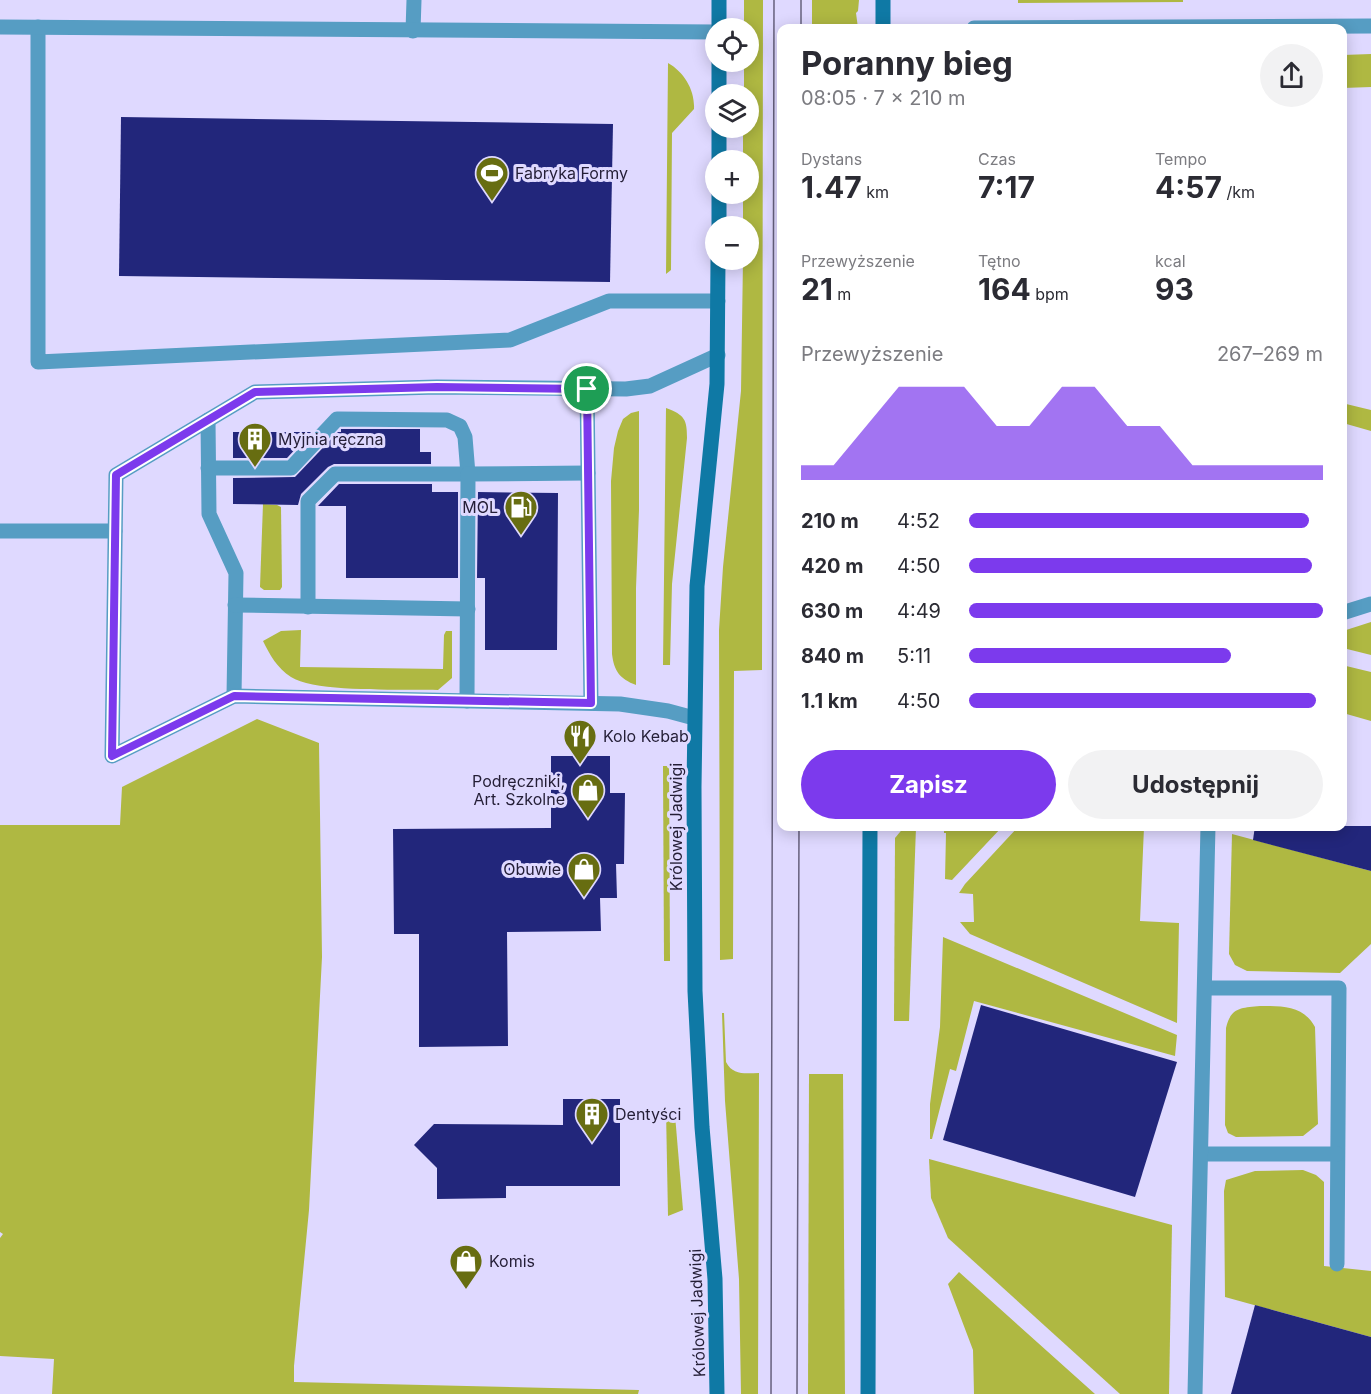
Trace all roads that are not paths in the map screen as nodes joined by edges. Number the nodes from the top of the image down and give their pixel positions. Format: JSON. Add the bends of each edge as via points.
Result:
{"nodes":[{"id":1,"x":414,"y":0,"type":"edge"},
{"id":2,"x":719,"y":0,"type":"edge"},
{"id":3,"x":883,"y":0,"type":"edge"},
{"id":4,"x":718,"y":18,"type":"edge"},
{"id":5,"x":882,"y":24,"type":"edge"},
{"id":6,"x":1347,"y":26,"type":"edge"},
{"id":7,"x":1371,"y":26,"type":"edge"},
{"id":8,"x":0,"y":27,"type":"edge"},
{"id":9,"x":38,"y":27,"type":"junction"},
{"id":10,"x":705,"y":30,"type":"edge"},
{"id":11,"x":413,"y":31,"type":"junction"},
{"id":12,"x":718,"y":270,"type":"edge"},
{"id":13,"x":718,"y":301,"type":"junction"},
{"id":14,"x":718,"y":355,"type":"junction"},
{"id":15,"x":587,"y":389,"type":"junction"},
{"id":16,"x":208,"y":420,"type":"junction"},
{"id":17,"x":208,"y":468,"type":"junction"},
{"id":18,"x":588,"y":473,"type":"junction"},
{"id":19,"x":468,"y":474,"type":"junction"},
{"id":20,"x":0,"y":531,"type":"edge"},
{"id":21,"x":115,"y":531,"type":"junction"},
{"id":22,"x":1371,"y":604,"type":"edge"},
{"id":23,"x":235,"y":605,"type":"junction"},
{"id":24,"x":308,"y":607,"type":"junction"},
{"id":25,"x":468,"y":609,"type":"junction"},
{"id":26,"x":1347,"y":611,"type":"edge"},
{"id":27,"x":234,"y":696,"type":"junction"},
{"id":28,"x":467,"y":701,"type":"junction"},
{"id":29,"x":591,"y":703,"type":"junction"},
{"id":30,"x":694,"y":718,"type":"junction"},
{"id":31,"x":870,"y":831,"type":"edge"},
{"id":32,"x":1208,"y":831,"type":"edge"},
{"id":33,"x":1204,"y":988,"type":"junction"},
{"id":34,"x":1201,"y":1154,"type":"junction"},
{"id":35,"x":1337,"y":1154,"type":"junction"},
{"id":36,"x":1337,"y":1264,"type":"dead end"},
{"id":37,"x":717,"y":1394,"type":"edge"},
{"id":38,"x":868,"y":1394,"type":"edge"},
{"id":39,"x":1195,"y":1394,"type":"edge"}],
"edges":[{"from":1,"to":11,"type":"street"},
{"from":2,"to":4,"type":"street"},
{"from":3,"to":5,"type":"street"},
{"from":6,"to":7,"type":"street"},
{"from":8,"to":9,"type":"street"},
{"from":9,"to":11,"type":"street"},
{"from":9,"to":13,"type":"street","via":[[38,362],[510,340],[609,301]]},
{"from":10,"to":11,"type":"street"},
{"from":12,"to":13,"type":"street","name":"Królowej Jadwigi"},
{"from":13,"to":14,"type":"street","name":"Królowej Jadwigi"},
{"from":14,"to":15,"type":"street","via":[[650,386]]},
{"from":14,"to":30,"type":"street","name":"Królowej Jadwigi","via":[[697,586]]},
{"from":15,"to":16,"type":"street","via":[[437,387],[255,392]]},
{"from":15,"to":18,"type":"street"},
{"from":16,"to":17,"type":"street"},
{"from":16,"to":21,"type":"street","via":[[116,475]]},
{"from":17,"to":19,"type":"street","via":[[291,468],[337,419],[447,420],[460,426],[465,437]]},
{"from":17,"to":23,"type":"street","via":[[209,514],[236,573]]},
{"from":18,"to":19,"type":"street"},
{"from":18,"to":29,"type":"street"},
{"from":19,"to":24,"type":"street","via":[[335,474],[308,501]]},
{"from":19,"to":25,"type":"street"},
{"from":20,"to":21,"type":"street"},
{"from":21,"to":27,"type":"street","via":[[112,756]]},
{"from":22,"to":26,"type":"street"},
{"from":23,"to":24,"type":"street"},
{"from":23,"to":27,"type":"street"},
{"from":24,"to":25,"type":"street"},
{"from":25,"to":28,"type":"street"},
{"from":27,"to":28,"type":"street"},
{"from":28,"to":29,"type":"street"},
{"from":29,"to":30,"type":"street"},
{"from":30,"to":37,"type":"street","name":"Królowej Jadwigi","via":[[695,991],[715,1279]]},
{"from":31,"to":38,"type":"street"},
{"from":32,"to":33,"type":"street"},
{"from":33,"to":34,"type":"street"},
{"from":33,"to":35,"type":"street","via":[[1339,988]]},
{"from":34,"to":35,"type":"street"},
{"from":34,"to":39,"type":"street"},
{"from":35,"to":36,"type":"street"}]}
